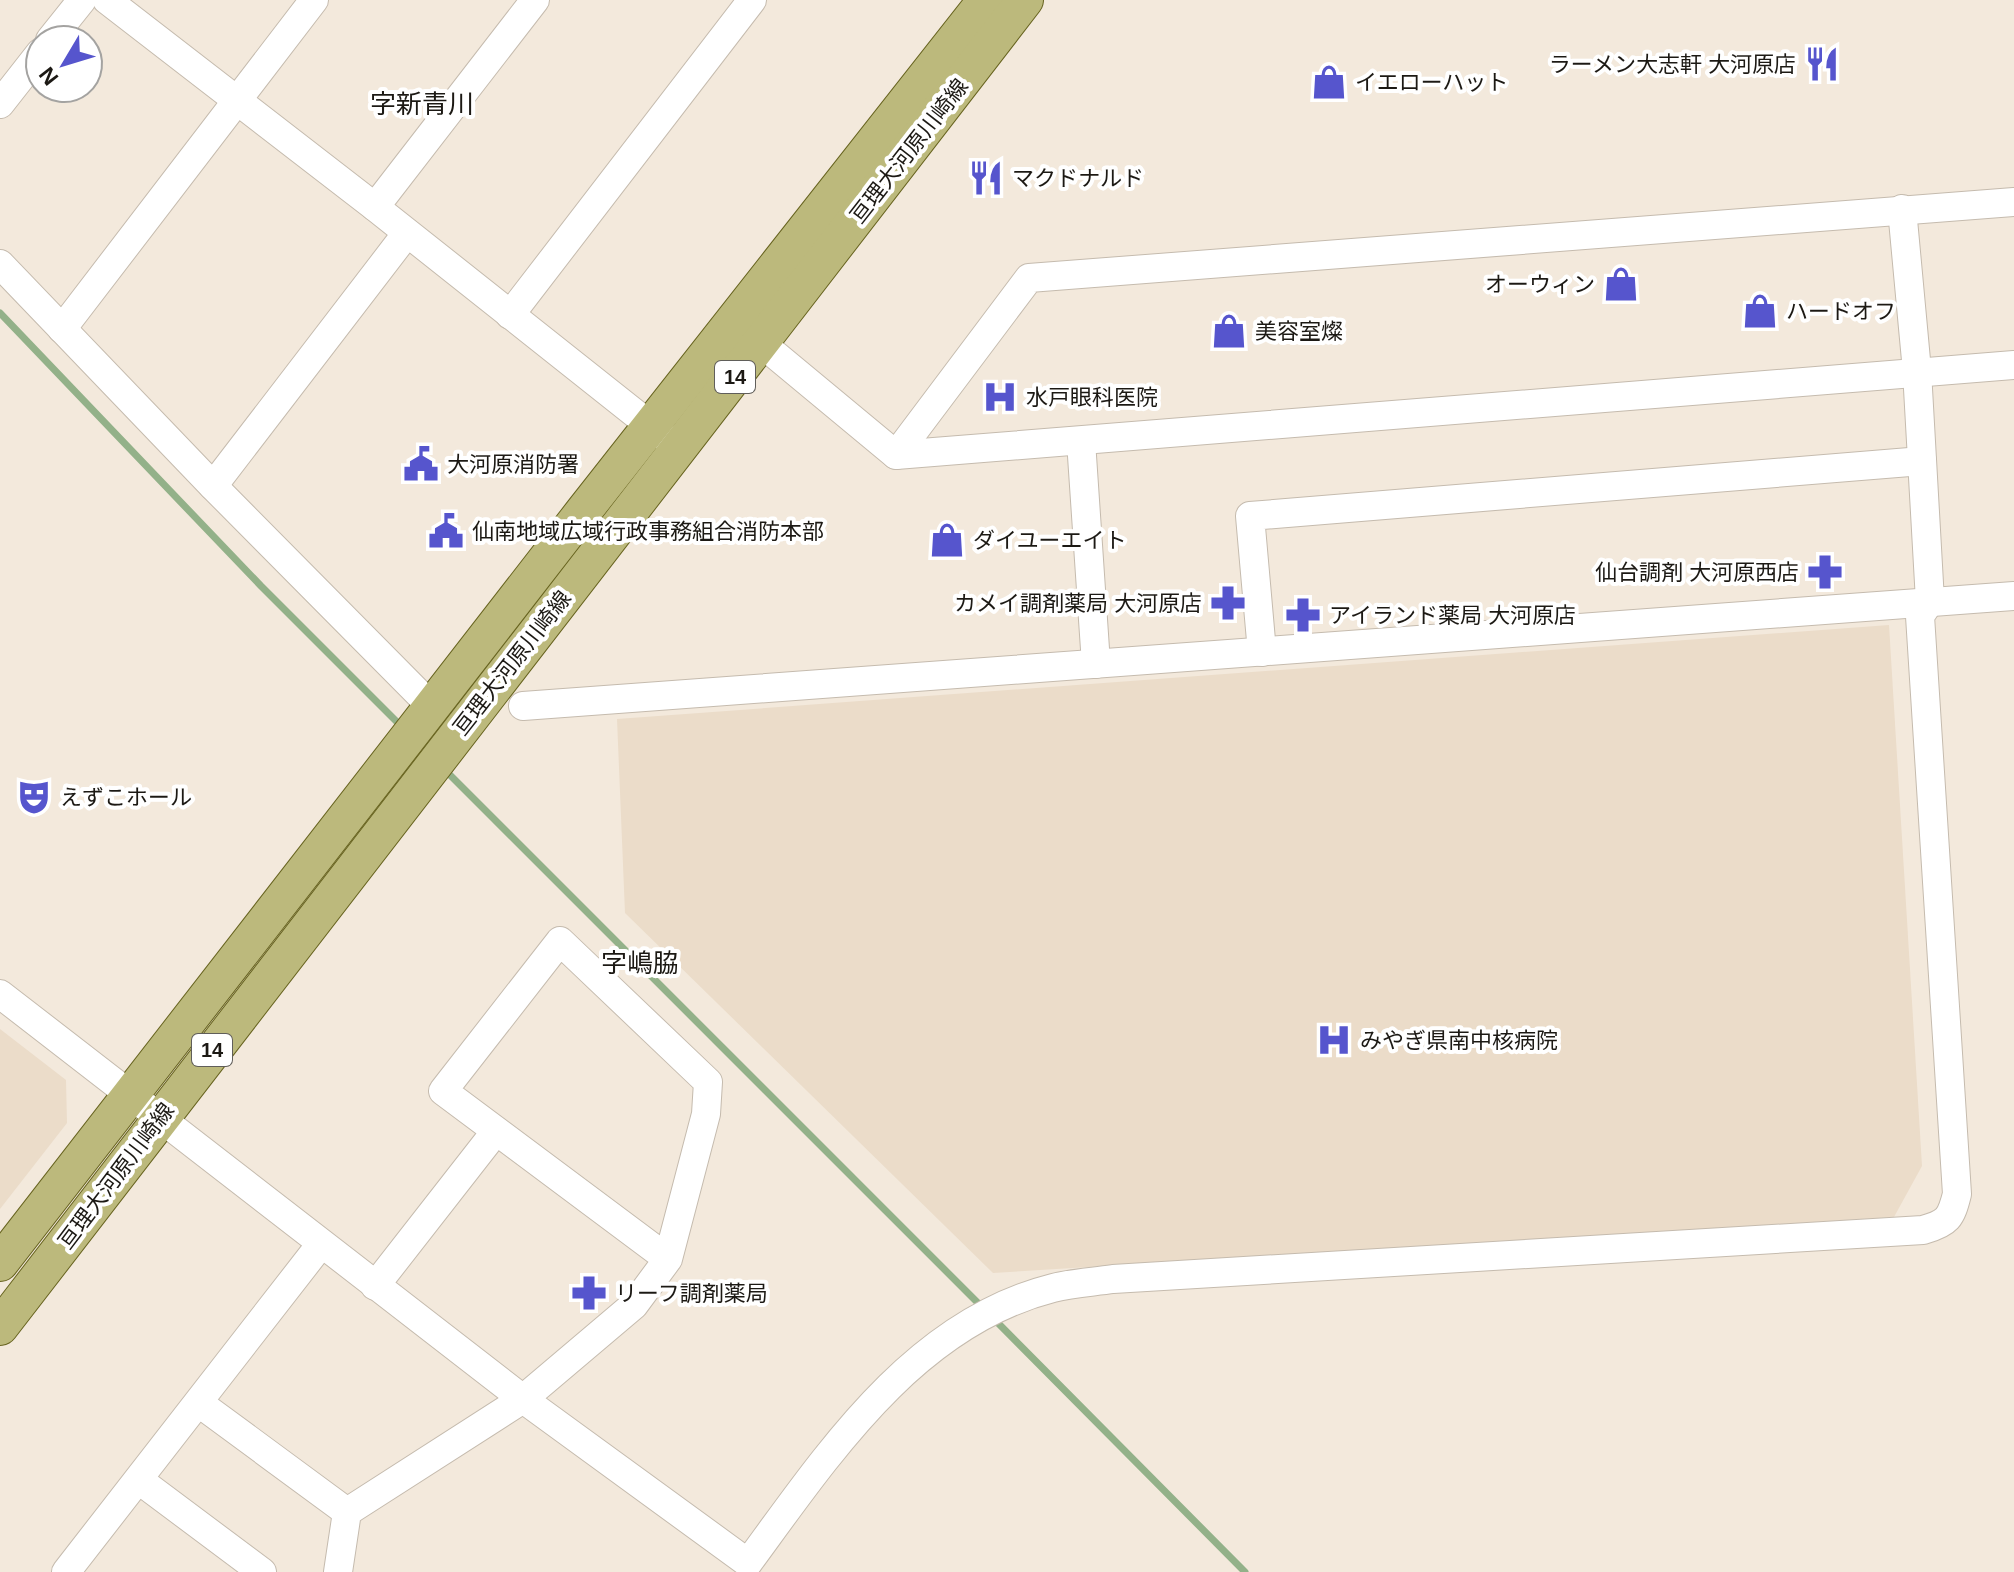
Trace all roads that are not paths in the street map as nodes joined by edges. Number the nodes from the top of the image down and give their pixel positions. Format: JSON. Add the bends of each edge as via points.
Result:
{"nodes":[{"id":1,"x":82,"y":0,"type":"edge"},
{"id":2,"x":107,"y":0,"type":"edge"},
{"id":3,"x":314,"y":0,"type":"edge"},
{"id":4,"x":535,"y":0,"type":"edge"},
{"id":5,"x":752,"y":0,"type":"edge"},
{"id":6,"x":986,"y":0,"type":"edge"},
{"id":7,"x":1025,"y":0,"type":"edge"},
{"id":8,"x":63,"y":24,"type":"edge"},
{"id":9,"x":24,"y":73,"type":"edge"},
{"id":10,"x":236,"y":101,"type":"junction"},
{"id":11,"x":0,"y":104,"type":"edge"},
{"id":12,"x":2014,"y":202,"type":"edge"},
{"id":13,"x":375,"y":207,"type":"junction"},
{"id":14,"x":1902,"y":209,"type":"junction"},
{"id":15,"x":407,"y":233,"type":"junction"},
{"id":16,"x":0,"y":264,"type":"edge"},
{"id":17,"x":510,"y":315,"type":"junction"},
{"id":18,"x":62,"y":329,"type":"junction"},
{"id":19,"x":761,"y":343,"type":"junction"},
{"id":20,"x":2014,"y":365,"type":"edge"},
{"id":21,"x":1917,"y":371,"type":"junction"},
{"id":22,"x":651,"y":426,"type":"junction"},
{"id":23,"x":1081,"y":441,"type":"junction"},
{"id":24,"x":679,"y":448,"type":"junction"},
{"id":25,"x":896,"y":455,"type":"junction"},
{"id":26,"x":1922,"y":461,"type":"junction"},
{"id":27,"x":213,"y":486,"type":"junction"},
{"id":28,"x":583,"y":512,"type":"junction"},
{"id":29,"x":612,"y":535,"type":"junction"},
{"id":30,"x":2014,"y":596,"type":"edge"},
{"id":31,"x":1930,"y":601,"type":"junction"},
{"id":32,"x":1262,"y":652,"type":"junction"},
{"id":33,"x":1096,"y":664,"type":"junction"},
{"id":34,"x":523,"y":706,"type":"dead end"},
{"id":35,"x":417,"y":728,"type":"junction"},
{"id":36,"x":0,"y":994,"type":"edge"},
{"id":37,"x":131,"y":1095,"type":"junction"},
{"id":38,"x":160,"y":1117,"type":"junction"},
{"id":39,"x":496,"y":1131,"type":"junction"},
{"id":40,"x":321,"y":1244,"type":"junction"},
{"id":41,"x":668,"y":1259,"type":"junction"},
{"id":42,"x":0,"y":1263,"type":"edge"},
{"id":43,"x":375,"y":1286,"type":"junction"},
{"id":44,"x":0,"y":1327,"type":"edge"},
{"id":45,"x":523,"y":1399,"type":"junction"},
{"id":46,"x":199,"y":1403,"type":"junction"},
{"id":47,"x":139,"y":1480,"type":"junction"},
{"id":48,"x":347,"y":1512,"type":"junction"},
{"id":49,"x":755,"y":1567,"type":"edge"},
{"id":50,"x":66,"y":1572,"type":"edge"},
{"id":51,"x":262,"y":1572,"type":"edge"},
{"id":52,"x":338,"y":1572,"type":"edge"}],
"edges":[{"from":1,"to":8,"type":"street"},
{"from":2,"to":10,"type":"street"},
{"from":3,"to":10,"type":"street"},
{"from":4,"to":13,"type":"street"},
{"from":5,"to":17,"type":"street"},
{"from":6,"to":22,"type":"main road","name":"亘理大河原川崎線","number":"14"},
{"from":7,"to":19,"type":"main road","name":"亘理大河原川崎線","number":"14"},
{"from":9,"to":11,"type":"street"},
{"from":10,"to":13,"type":"street"},
{"from":10,"to":18,"type":"street"},
{"from":12,"to":14,"type":"street"},
{"from":13,"to":15,"type":"street"},
{"from":14,"to":21,"type":"street"},
{"from":14,"to":25,"type":"street","via":[[1029,278]]},
{"from":15,"to":17,"type":"street"},
{"from":15,"to":27,"type":"street"},
{"from":16,"to":18,"type":"street"},
{"from":17,"to":22,"type":"street"},
{"from":18,"to":27,"type":"street"},
{"from":19,"to":24,"type":"main road","name":"亘理大河原川崎線","number":"14"},
{"from":19,"to":25,"type":"street"},
{"from":20,"to":21,"type":"street"},
{"from":21,"to":23,"type":"street"},
{"from":21,"to":26,"type":"street"},
{"from":22,"to":24,"type":"street"},
{"from":22,"to":28,"type":"main road","name":"亘理大河原川崎線","number":"14"},
{"from":23,"to":25,"type":"street"},
{"from":23,"to":33,"type":"street"},
{"from":24,"to":29,"type":"main road","name":"亘理大河原川崎線","number":"14"},
{"from":26,"to":31,"type":"street"},
{"from":26,"to":32,"type":"street","via":[[1250,516]]},
{"from":27,"to":35,"type":"street"},
{"from":28,"to":29,"type":"street"},
{"from":28,"to":35,"type":"main road","name":"亘理大河原川崎線","number":"14"},
{"from":29,"to":38,"type":"main road","name":"亘理大河原川崎線","number":"14"},
{"from":30,"to":31,"type":"street"},
{"from":31,"to":32,"type":"street"},
{"from":31,"to":49,"type":"street","via":[[1920,616],[1957,1194],[1952,1214],[1940,1226],[1053,1287],[961,1327],[923,1355],[837,1447]]},
{"from":32,"to":33,"type":"street"},
{"from":33,"to":34,"type":"street"},
{"from":35,"to":37,"type":"main road","name":"亘理大河原川崎線","number":"14"},
{"from":36,"to":37,"type":"street"},
{"from":37,"to":38,"type":"street"},
{"from":37,"to":42,"type":"main road","name":"亘理大河原川崎線","number":"14"},
{"from":38,"to":40,"type":"street"},
{"from":38,"to":44,"type":"main road","name":"亘理大河原川崎線","number":"14"},
{"from":39,"to":41,"type":"street"},
{"from":39,"to":41,"type":"street","via":[[443,1091],[560,941],[708,1082],[706,1114]]},
{"from":39,"to":43,"type":"street"},
{"from":40,"to":43,"type":"street"},
{"from":40,"to":46,"type":"street"},
{"from":41,"to":45,"type":"street","via":[[634,1305]]},
{"from":43,"to":45,"type":"street"},
{"from":45,"to":48,"type":"street"},
{"from":45,"to":49,"type":"street"},
{"from":46,"to":47,"type":"street"},
{"from":46,"to":48,"type":"street"},
{"from":47,"to":50,"type":"street"},
{"from":47,"to":51,"type":"street"},
{"from":48,"to":52,"type":"street"}]}
